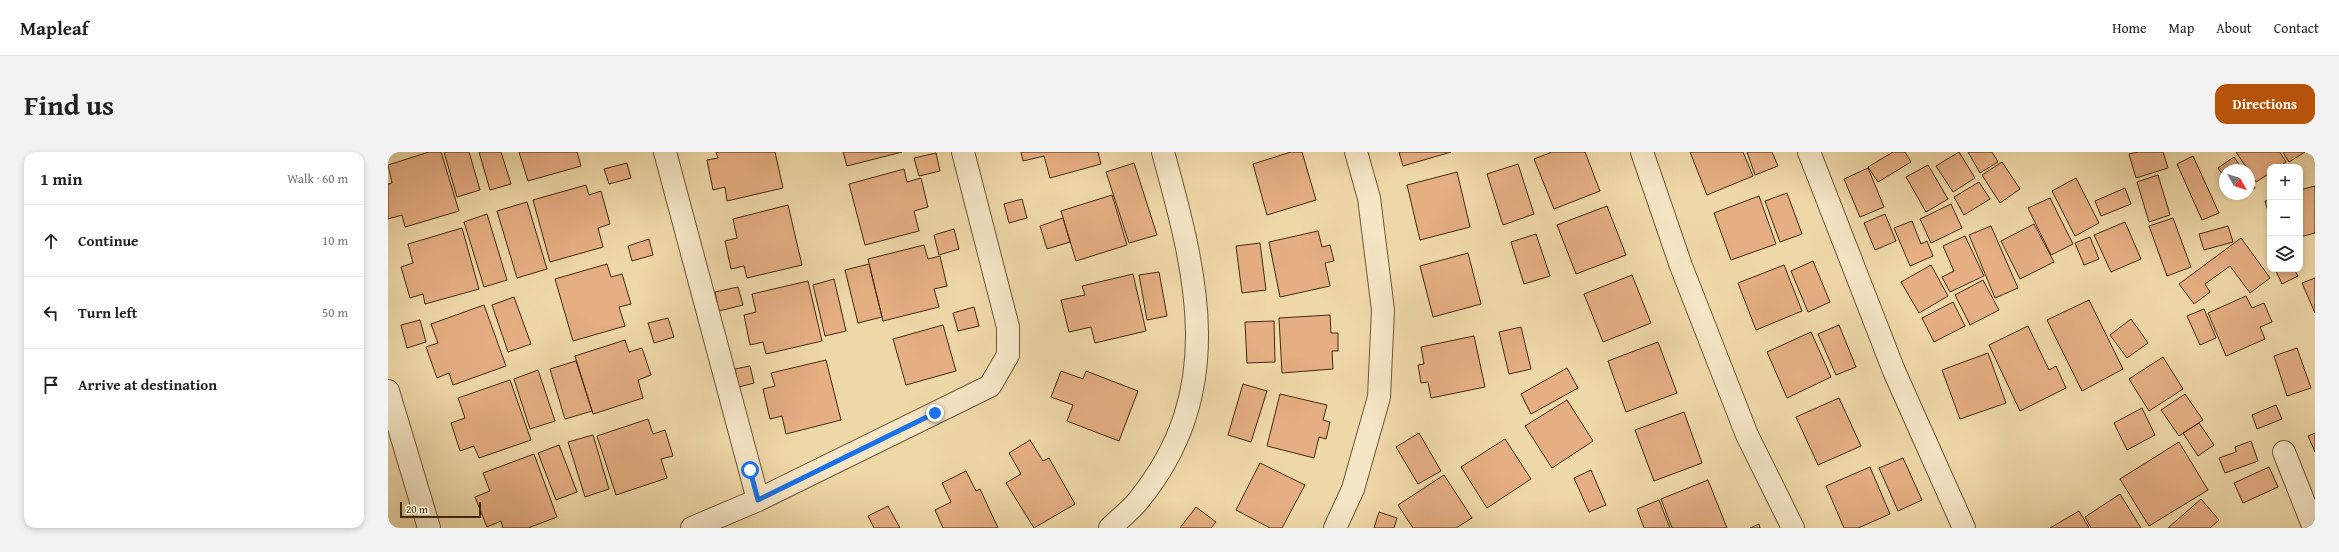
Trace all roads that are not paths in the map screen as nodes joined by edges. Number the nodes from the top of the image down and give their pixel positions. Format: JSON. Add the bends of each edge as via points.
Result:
{"nodes":[{"id":1,"x":665,"y":152,"type":"edge"},
{"id":2,"x":963,"y":152,"type":"edge"},
{"id":3,"x":1163,"y":152,"type":"edge"},
{"id":4,"x":1356,"y":152,"type":"edge"},
{"id":5,"x":1642,"y":152,"type":"edge"},
{"id":6,"x":1809,"y":152,"type":"edge"},
{"id":7,"x":388,"y":391,"type":"edge"},
{"id":8,"x":2284,"y":452,"type":"dead end"},
{"id":9,"x":758,"y":500,"type":"junction"},
{"id":10,"x":429,"y":528,"type":"edge"},
{"id":11,"x":692,"y":528,"type":"edge"},
{"id":12,"x":1110,"y":528,"type":"edge"},
{"id":13,"x":1335,"y":528,"type":"edge"},
{"id":14,"x":1793,"y":528,"type":"edge"},
{"id":15,"x":1964,"y":528,"type":"edge"},
{"id":16,"x":2314,"y":528,"type":"edge"}],
"edges":[{"from":1,"to":9,"type":"street"},
{"from":2,"to":9,"type":"street","via":[[1008,328],[1008,355],[990,386]]},
{"from":3,"to":12,"type":"street","via":[[1182,219],[1196,296],[1198,353],[1191,403],[1173,450],[1138,501]]},
{"from":4,"to":13,"type":"street","via":[[1369,198],[1383,310],[1379,397],[1353,489]]},
{"from":5,"to":14,"type":"street","via":[[1681,266],[1747,435]]},
{"from":6,"to":15,"type":"street","via":[[1894,371]]},
{"from":7,"to":10,"type":"street"},
{"from":8,"to":16,"type":"street"},
{"from":9,"to":11,"type":"street"}]}
